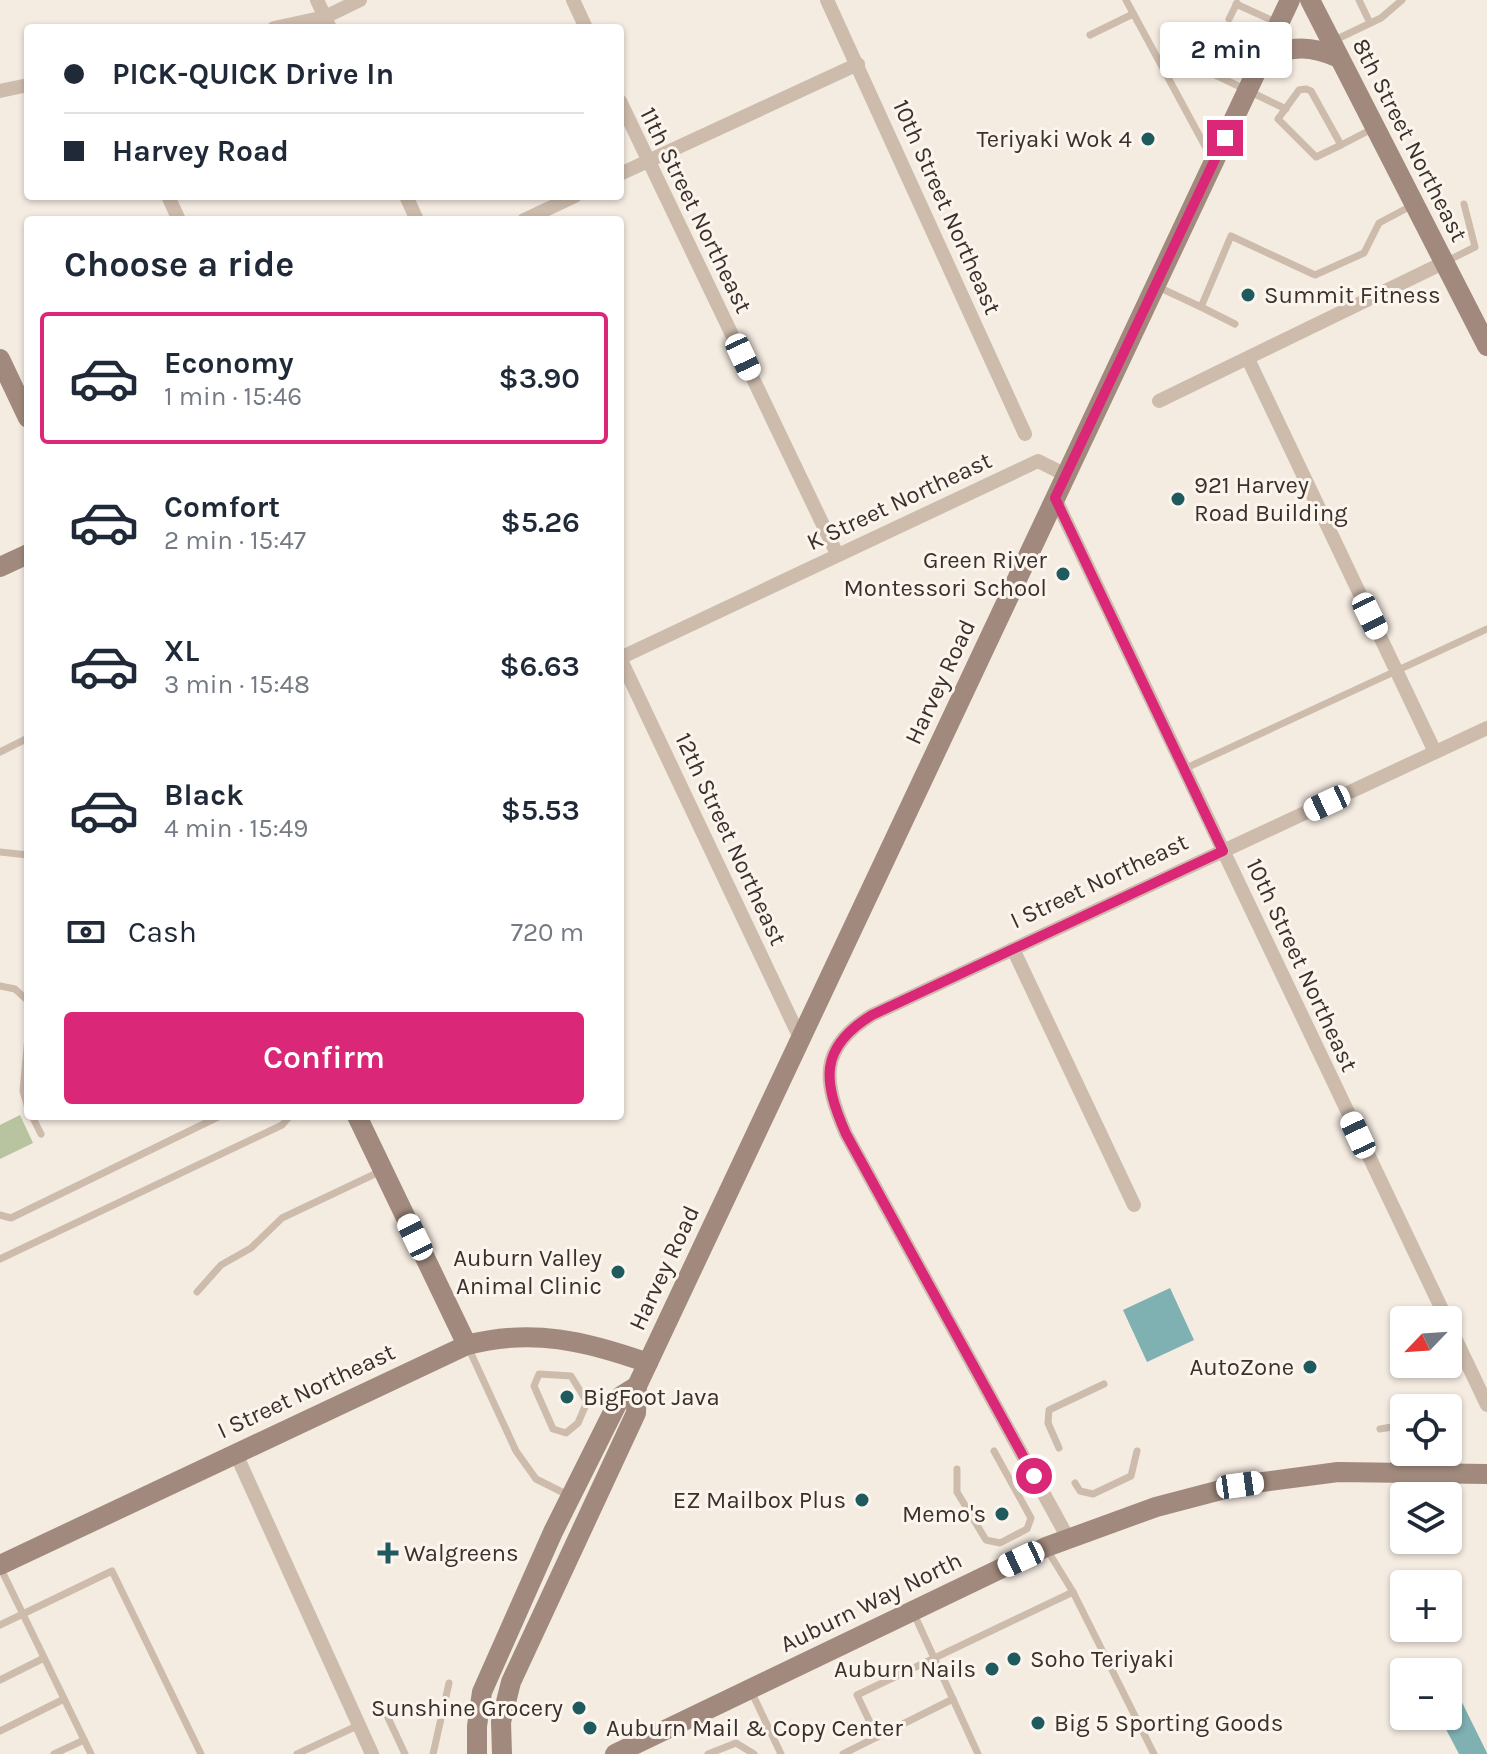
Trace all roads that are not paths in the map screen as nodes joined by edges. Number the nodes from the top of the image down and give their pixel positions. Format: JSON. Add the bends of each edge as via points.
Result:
{"nodes":[{"id":1,"x":317,"y":0,"type":"edge"},
{"id":2,"x":360,"y":0,"type":"edge"},
{"id":3,"x":573,"y":0,"type":"edge"},
{"id":4,"x":827,"y":0,"type":"edge"},
{"id":5,"x":1126,"y":0,"type":"edge"},
{"id":6,"x":1290,"y":0,"type":"edge"},
{"id":7,"x":1310,"y":0,"type":"edge"},
{"id":8,"x":1359,"y":0,"type":"edge"},
{"id":9,"x":1402,"y":0,"type":"edge"},
{"id":10,"x":1237,"y":2,"type":"edge"},
{"id":11,"x":1133,"y":14,"type":"junction"},
{"id":12,"x":1229,"y":19,"type":"dead end"},
{"id":13,"x":327,"y":22,"type":"edge"},
{"id":14,"x":1370,"y":23,"type":"junction"},
{"id":15,"x":584,"y":24,"type":"edge"},
{"id":16,"x":1280,"y":24,"type":"junction"},
{"id":17,"x":1090,"y":35,"type":"dead end"},
{"id":18,"x":1218,"y":42,"type":"dead end"},
{"id":19,"x":1335,"y":50,"type":"junction"},
{"id":20,"x":1264,"y":57,"type":"junction"},
{"id":21,"x":858,"y":64,"type":"junction"},
{"id":22,"x":24,"y":86,"type":"edge"},
{"id":23,"x":0,"y":91,"type":"edge"},
{"id":24,"x":1248,"y":91,"type":"junction"},
{"id":25,"x":1286,"y":109,"type":"junction"},
{"id":26,"x":624,"y":110,"type":"edge"},
{"id":27,"x":1374,"y":128,"type":"junction"},
{"id":28,"x":1341,"y":145,"type":"junction"},
{"id":29,"x":648,"y":161,"type":"junction"},
{"id":30,"x":1214,"y":162,"type":"junction"},
{"id":31,"x":624,"y":172,"type":"edge"},
{"id":32,"x":566,"y":200,"type":"edge"},
{"id":33,"x":1464,"y":204,"type":"dead end"},
{"id":34,"x":1413,"y":205,"type":"junction"},
{"id":35,"x":532,"y":216,"type":"edge"},
{"id":36,"x":1443,"y":263,"type":"junction"},
{"id":37,"x":1156,"y":286,"type":"junction"},
{"id":38,"x":1201,"y":307,"type":"junction"},
{"id":39,"x":1235,"y":324,"type":"dead end"},
{"id":40,"x":1485,"y":337,"type":"edge"},
{"id":41,"x":1248,"y":359,"type":"junction"},
{"id":42,"x":1,"y":364,"type":"edge"},
{"id":43,"x":1159,"y":401,"type":"dead end"},
{"id":44,"x":24,"y":410,"type":"edge"},
{"id":45,"x":1025,"y":434,"type":"dead end"},
{"id":46,"x":1066,"y":475,"type":"junction"},
{"id":47,"x":1055,"y":498,"type":"junction"},
{"id":48,"x":837,"y":554,"type":"junction"},
{"id":49,"x":24,"y":556,"type":"edge"},
{"id":50,"x":0,"y":567,"type":"edge"},
{"id":51,"x":1487,"y":629,"type":"edge"},
{"id":52,"x":624,"y":656,"type":"edge"},
{"id":53,"x":624,"y":666,"type":"edge"},
{"id":54,"x":1396,"y":671,"type":"junction"},
{"id":55,"x":1487,"y":728,"type":"edge"},
{"id":56,"x":24,"y":740,"type":"edge"},
{"id":57,"x":0,"y":752,"type":"edge"},
{"id":58,"x":1435,"y":752,"type":"junction"},
{"id":59,"x":1184,"y":769,"type":"junction"},
{"id":60,"x":1223,"y":851,"type":"junction"},
{"id":61,"x":0,"y":852,"type":"edge"},
{"id":62,"x":24,"y":855,"type":"edge"},
{"id":63,"x":1013,"y":949,"type":"junction"},
{"id":64,"x":0,"y":986,"type":"edge"},
{"id":65,"x":24,"y":997,"type":"edge"},
{"id":66,"x":801,"y":1040,"type":"junction"},
{"id":67,"x":34,"y":1120,"type":"edge"},
{"id":68,"x":212,"y":1120,"type":"edge"},
{"id":69,"x":286,"y":1120,"type":"edge"},
{"id":70,"x":359,"y":1120,"type":"edge"},
{"id":71,"x":41,"y":1134,"type":"dead end"},
{"id":72,"x":383,"y":1171,"type":"junction"},
{"id":73,"x":1134,"y":1205,"type":"dead end"},
{"id":74,"x":0,"y":1215,"type":"edge"},
{"id":75,"x":0,"y":1259,"type":"edge"},
{"id":76,"x":197,"y":1292,"type":"dead end"},
{"id":77,"x":1439,"y":1306,"type":"edge"},
{"id":78,"x":467,"y":1345,"type":"junction"},
{"id":79,"x":1462,"y":1353,"type":"edge"},
{"id":80,"x":648,"y":1363,"type":"junction"},
{"id":81,"x":1104,"y":1384,"type":"dead end"},
{"id":82,"x":637,"y":1386,"type":"junction"},
{"id":83,"x":1487,"y":1405,"type":"edge"},
{"id":84,"x":1390,"y":1427,"type":"edge"},
{"id":85,"x":1380,"y":1429,"type":"dead end"},
{"id":86,"x":566,"y":1433,"type":"joint"},
{"id":87,"x":1059,"y":1448,"type":"dead end"},
{"id":88,"x":994,"y":1451,"type":"dead end"},
{"id":89,"x":1137,"y":1451,"type":"dead end"},
{"id":90,"x":236,"y":1454,"type":"junction"},
{"id":91,"x":957,"y":1469,"type":"dead end"},
{"id":92,"x":1487,"y":1474,"type":"edge"},
{"id":93,"x":1075,"y":1483,"type":"dead end"},
{"id":94,"x":571,"y":1496,"type":"junction"},
{"id":95,"x":553,"y":1532,"type":"junction"},
{"id":96,"x":1068,"y":1538,"type":"junction"},
{"id":97,"x":1046,"y":1547,"type":"junction"},
{"id":98,"x":0,"y":1566,"type":"edge"},
{"id":99,"x":1073,"y":1592,"type":"junction"},
{"id":100,"x":546,"y":1605,"type":"junction"},
{"id":101,"x":912,"y":1611,"type":"junction"},
{"id":102,"x":23,"y":1614,"type":"junction"},
{"id":103,"x":0,"y":1625,"type":"edge"},
{"id":104,"x":44,"y":1658,"type":"junction"},
{"id":105,"x":934,"y":1659,"type":"junction"},
{"id":106,"x":0,"y":1680,"type":"edge"},
{"id":107,"x":449,"y":1683,"type":"dead end"},
{"id":108,"x":750,"y":1689,"type":"junction"},
{"id":109,"x":64,"y":1699,"type":"junction"},
{"id":110,"x":953,"y":1699,"type":"junction"},
{"id":111,"x":383,"y":1707,"type":"dead end"},
{"id":112,"x":359,"y":1725,"type":"junction"},
{"id":113,"x":0,"y":1731,"type":"edge"},
{"id":114,"x":877,"y":1737,"type":"junction"},
{"id":115,"x":84,"y":1740,"type":"junction"},
{"id":116,"x":54,"y":1754,"type":"edge"},
{"id":117,"x":91,"y":1754,"type":"edge"},
{"id":118,"x":201,"y":1754,"type":"edge"},
{"id":119,"x":297,"y":1754,"type":"edge"},
{"id":120,"x":372,"y":1754,"type":"edge"},
{"id":121,"x":405,"y":1754,"type":"edge"},
{"id":122,"x":433,"y":1754,"type":"edge"},
{"id":123,"x":477,"y":1754,"type":"edge"},
{"id":124,"x":502,"y":1754,"type":"edge"},
{"id":125,"x":615,"y":1754,"type":"edge"},
{"id":126,"x":708,"y":1754,"type":"edge"},
{"id":127,"x":754,"y":1754,"type":"edge"},
{"id":128,"x":781,"y":1754,"type":"edge"},
{"id":129,"x":843,"y":1754,"type":"edge"},
{"id":130,"x":978,"y":1754,"type":"edge"},
{"id":131,"x":1154,"y":1754,"type":"edge"}],
"edges":[{"from":1,"to":13,"type":"street"},
{"from":2,"to":13,"type":"street"},
{"from":3,"to":15,"type":"street"},
{"from":4,"to":21,"type":"street","name":"10th Street Northeast"},
{"from":5,"to":11,"type":"lane"},
{"from":6,"to":16,"type":"main road","name":"Harvey Road"},
{"from":7,"to":19,"type":"main road","name":"8th Street Northeast"},
{"from":8,"to":14,"type":"lane"},
{"from":9,"to":14,"type":"lane"},
{"from":10,"to":12,"type":"lane"},
{"from":10,"to":16,"type":"lane"},
{"from":11,"to":17,"type":"lane"},
{"from":11,"to":30,"type":"lane"},
{"from":14,"to":19,"type":"lane"},
{"from":16,"to":20,"type":"main road","name":"Harvey Road"},
{"from":18,"to":24,"type":"lane","via":[[1205,70]]},
{"from":19,"to":20,"type":"main road","via":[[1296,47]]},
{"from":19,"to":27,"type":"main road","name":"8th Street Northeast"},
{"from":20,"to":24,"type":"main road","name":"Harvey Road"},
{"from":21,"to":29,"type":"street"},
{"from":21,"to":45,"type":"street","name":"10th Street Northeast"},
{"from":22,"to":23,"type":"street"},
{"from":24,"to":25,"type":"lane"},
{"from":24,"to":30,"type":"main road","name":"Harvey Road"},
{"from":25,"to":28,"type":"lane","via":[[1278,119],[1316,157]]},
{"from":25,"to":28,"type":"lane","via":[[1299,90],[1311,91]]},
{"from":26,"to":29,"type":"street","name":"11th Street Northeast"},
{"from":27,"to":28,"type":"lane"},
{"from":27,"to":34,"type":"main road","name":"8th Street Northeast"},
{"from":29,"to":31,"type":"street"},
{"from":29,"to":48,"type":"street","name":"11th Street Northeast"},
{"from":30,"to":37,"type":"main road","name":"Harvey Road"},
{"from":32,"to":35,"type":"street"},
{"from":33,"to":36,"type":"lane","via":[[1475,247]]},
{"from":34,"to":36,"type":"main road","name":"8th Street Northeast"},
{"from":34,"to":38,"type":"lane","via":[[1379,223],[1364,253],[1315,275],[1231,236]]},
{"from":36,"to":40,"type":"main road","name":"8th Street Northeast"},
{"from":36,"to":41,"type":"street"},
{"from":37,"to":38,"type":"lane"},
{"from":37,"to":46,"type":"main road","name":"Harvey Road"},
{"from":38,"to":39,"type":"lane"},
{"from":41,"to":43,"type":"street"},
{"from":41,"to":54,"type":"street"},
{"from":42,"to":44,"type":"main road"},
{"from":46,"to":47,"type":"main road","name":"Harvey Road"},
{"from":46,"to":48,"type":"street","name":"K Street Northeast","via":[[1038,461]]},
{"from":47,"to":59,"type":"street","name":"10th Street Northeast"},
{"from":47,"to":66,"type":"main road","name":"Harvey Road"},
{"from":48,"to":52,"type":"street","name":"K Street Northeast"},
{"from":49,"to":50,"type":"main road"},
{"from":51,"to":54,"type":"lane"},
{"from":53,"to":66,"type":"street","name":"12th Street Northeast"},
{"from":54,"to":58,"type":"street"},
{"from":54,"to":59,"type":"lane"},
{"from":55,"to":58,"type":"street","name":"I Street Northeast"},
{"from":56,"to":57,"type":"lane"},
{"from":58,"to":60,"type":"street","name":"I Street Northeast"},
{"from":59,"to":60,"type":"street","name":"10th Street Northeast"},
{"from":60,"to":63,"type":"street","name":"I Street Northeast"},
{"from":60,"to":77,"type":"street","name":"10th Street Northeast"},
{"from":61,"to":62,"type":"lane"},
{"from":63,"to":73,"type":"street"},
{"from":63,"to":96,"type":"street","name":"I Street Northeast","via":[[863,1021],[840,1039],[828,1073],[846,1134]]},
{"from":64,"to":65,"type":"lane"},
{"from":66,"to":80,"type":"main road","name":"Harvey Road"},
{"from":67,"to":71,"type":"lane"},
{"from":68,"to":74,"type":"lane","via":[[11,1218]]},
{"from":69,"to":75,"type":"lane"},
{"from":70,"to":72,"type":"main road"},
{"from":72,"to":76,"type":"lane","via":[[282,1218],[251,1248],[221,1265]]},
{"from":72,"to":78,"type":"main road"},
{"from":78,"to":80,"type":"main road","name":"I Street Northeast","via":[[511,1336],[560,1337]]},
{"from":78,"to":90,"type":"main road","name":"I Street Northeast"},
{"from":78,"to":94,"type":"lane","via":[[516,1451],[536,1479]]},
{"from":79,"to":83,"type":"street","name":"10th Street Northeast"},
{"from":80,"to":82,"type":"main road","name":"Harvey Road"},
{"from":81,"to":87,"type":"lane","via":[[1049,1410],[1048,1423]]},
{"from":82,"to":94,"type":"main road","name":"Harvey Road","via":[[621,1396]]},
{"from":82,"to":100,"type":"main road","name":"Harvey Road","via":[[636,1413]]},
{"from":84,"to":85,"type":"lane"},
{"from":86,"to":86,"type":"lane","via":[[578,1423],[587,1402],[571,1376],[539,1374],[534,1386],[541,1404],[553,1429]]},
{"from":88,"to":91,"type":"lane","via":[[1031,1518],[1027,1529],[1000,1543],[986,1540],[964,1504],[956,1487]]},
{"from":89,"to":93,"type":"lane","via":[[1131,1476],[1093,1494],[1080,1491]]},
{"from":90,"to":98,"type":"main road","name":"I Street Northeast"},
{"from":90,"to":112,"type":"street"},
{"from":92,"to":96,"type":"main road","name":"Auburn Way North","via":[[1338,1472],[1240,1485]]},
{"from":94,"to":95,"type":"main road","name":"Harvey Road"},
{"from":95,"to":100,"type":"main road","via":[[556,1552],[536,1598]]},
{"from":95,"to":123,"type":"main road","name":"Harvey Road","via":[[482,1692]]},
{"from":96,"to":97,"type":"main road","name":"Auburn Way North"},
{"from":97,"to":99,"type":"lane"},
{"from":97,"to":101,"type":"main road","name":"Auburn Way North"},
{"from":98,"to":102,"type":"lane"},
{"from":99,"to":105,"type":"lane"},
{"from":99,"to":131,"type":"lane"},
{"from":100,"to":124,"type":"main road","name":"Harvey Road","via":[[503,1704]]},
{"from":101,"to":105,"type":"lane"},
{"from":101,"to":108,"type":"main road","name":"Auburn Way North"},
{"from":102,"to":103,"type":"lane"},
{"from":102,"to":104,"type":"lane"},
{"from":102,"to":118,"type":"lane","via":[[112,1571]]},
{"from":104,"to":106,"type":"lane"},
{"from":104,"to":109,"type":"lane"},
{"from":105,"to":110,"type":"lane"},
{"from":105,"to":114,"type":"lane","via":[[857,1695]]},
{"from":107,"to":122,"type":"lane"},
{"from":108,"to":125,"type":"main road","name":"Auburn Way North"},
{"from":108,"to":128,"type":"lane"},
{"from":109,"to":113,"type":"lane"},
{"from":109,"to":115,"type":"lane"},
{"from":110,"to":114,"type":"lane"},
{"from":110,"to":130,"type":"lane"},
{"from":111,"to":121,"type":"lane"},
{"from":112,"to":119,"type":"lane"},
{"from":112,"to":120,"type":"street"},
{"from":114,"to":129,"type":"lane"},
{"from":115,"to":116,"type":"lane"},
{"from":115,"to":117,"type":"lane"},
{"from":126,"to":127,"type":"lane","via":[[736,1743]]}]}
